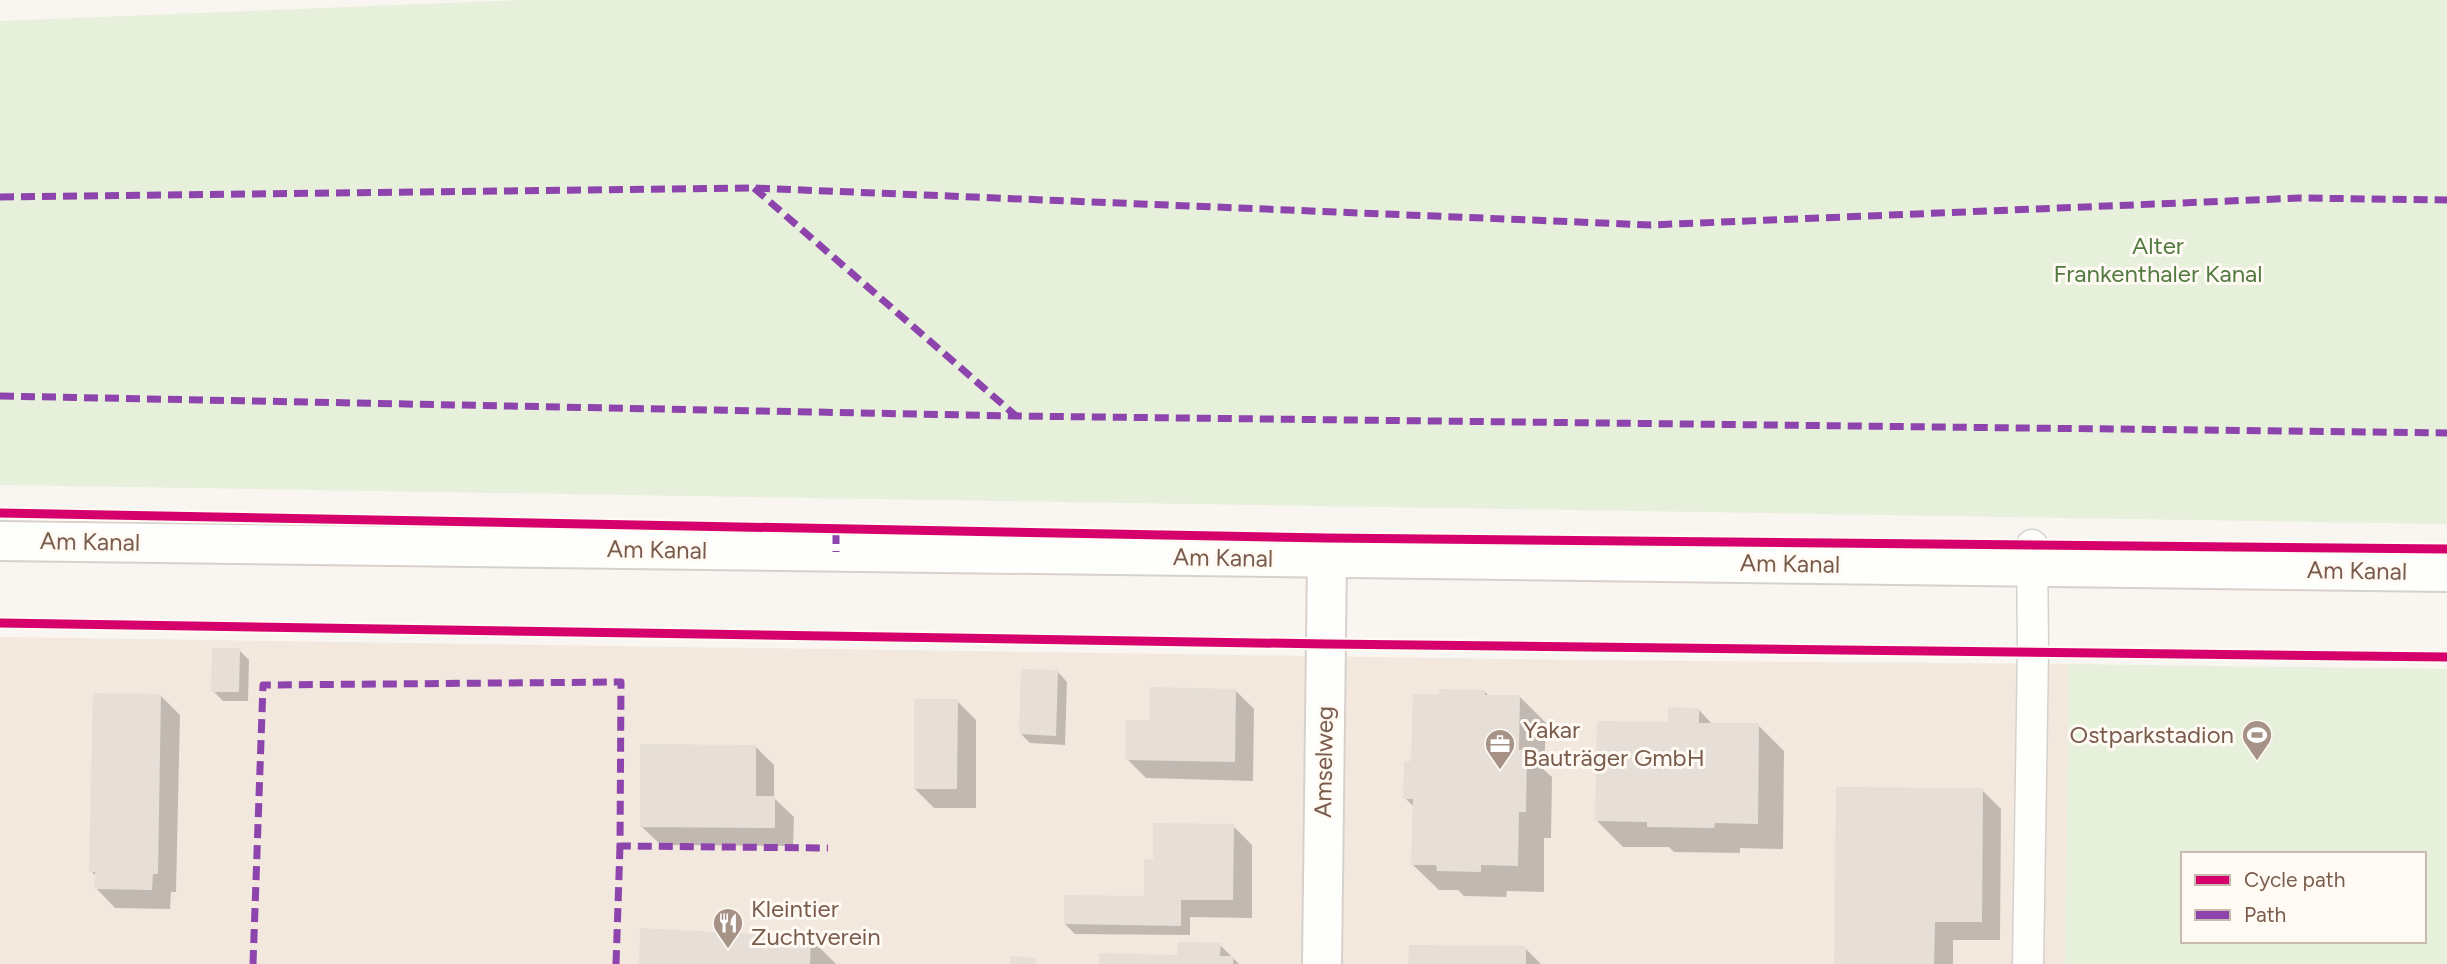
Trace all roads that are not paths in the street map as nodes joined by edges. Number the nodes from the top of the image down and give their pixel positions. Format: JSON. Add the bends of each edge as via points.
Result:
{"nodes":[{"id":1,"x":0,"y":541,"type":"edge"},
{"id":2,"x":2032,"y":556,"type":"junction"},
{"id":3,"x":1327,"y":559,"type":"junction"},
{"id":4,"x":2447,"y":572,"type":"edge"},
{"id":5,"x":1322,"y":964,"type":"edge"},
{"id":6,"x":2028,"y":964,"type":"edge"}],
"edges":[{"from":1,"to":3,"type":"street","name":"Am Kanal"},
{"from":2,"to":3,"type":"street","name":"Am Kanal"},
{"from":2,"to":4,"type":"street","name":"Am Kanal"},
{"from":2,"to":6,"type":"lane"},
{"from":3,"to":5,"type":"street","name":"Amselweg"}]}
